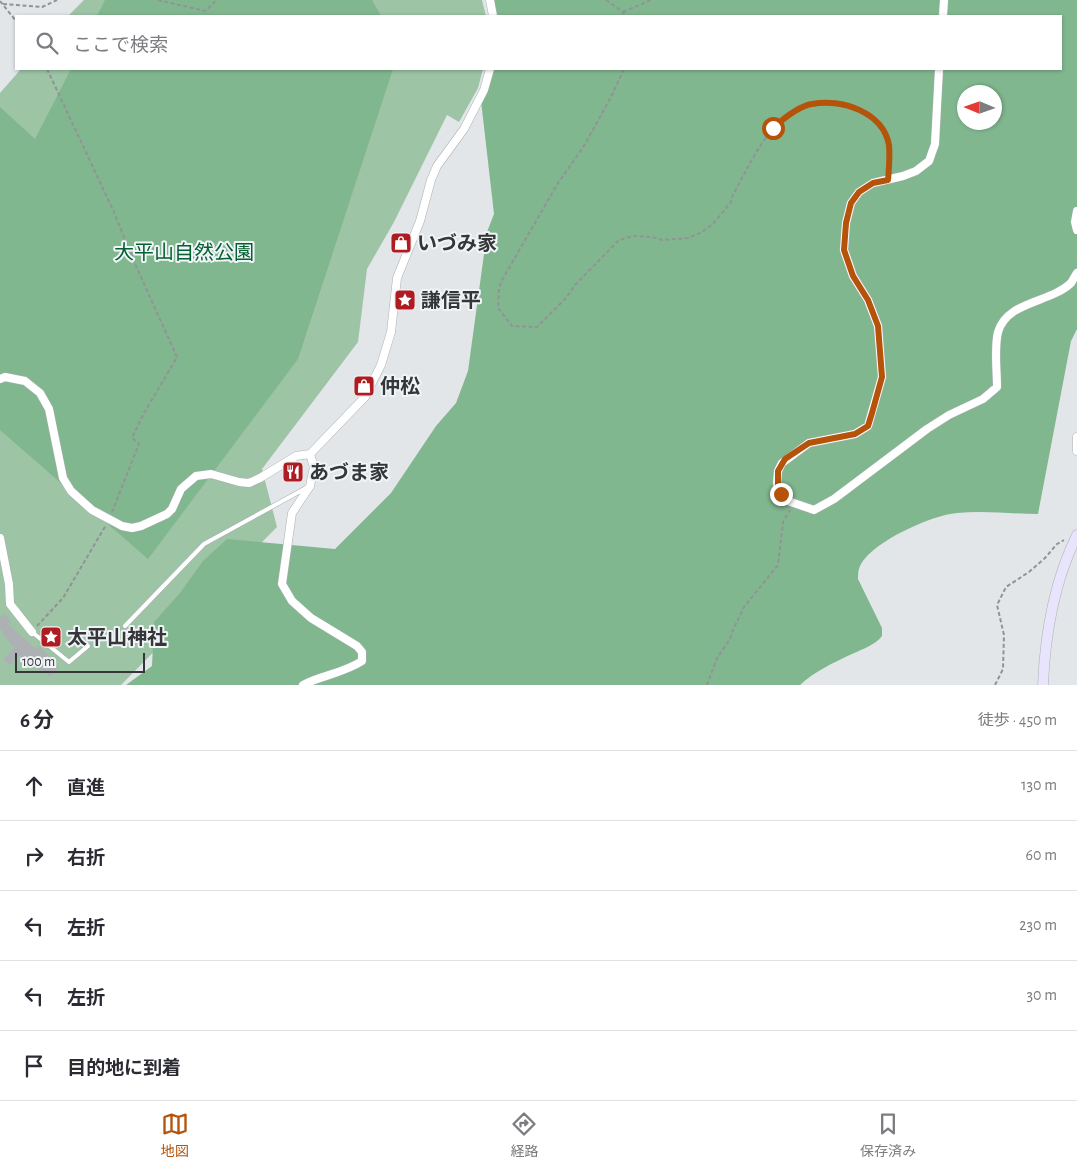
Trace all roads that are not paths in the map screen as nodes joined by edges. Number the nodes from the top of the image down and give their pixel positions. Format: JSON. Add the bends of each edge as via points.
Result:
{"nodes":[{"id":1,"x":490,"y":0,"type":"edge"},
{"id":2,"x":944,"y":0,"type":"edge"},
{"id":3,"x":493,"y":15,"type":"edge"},
{"id":4,"x":942,"y":15,"type":"edge"},
{"id":5,"x":490,"y":70,"type":"edge"},
{"id":6,"x":939,"y":70,"type":"edge"},
{"id":7,"x":1077,"y":211,"type":"edge"},
{"id":8,"x":1077,"y":230,"type":"edge"},
{"id":9,"x":1077,"y":273,"type":"edge"},
{"id":10,"x":0,"y":378,"type":"edge"},
{"id":11,"x":1077,"y":437,"type":"edge"},
{"id":12,"x":1077,"y":452,"type":"edge"},
{"id":13,"x":310,"y":454,"type":"junction"},
{"id":14,"x":310,"y":486,"type":"junction"},
{"id":15,"x":1076,"y":537,"type":"edge"},
{"id":16,"x":0,"y":538,"type":"edge"},
{"id":17,"x":125,"y":626,"type":"road end"},
{"id":18,"x":32,"y":632,"type":"joint"},
{"id":19,"x":88,"y":646,"type":"road end"},
{"id":20,"x":303,"y":685,"type":"edge"},
{"id":21,"x":1043,"y":685,"type":"edge"}],
"edges":[{"from":1,"to":3,"type":"street"},
{"from":2,"to":4,"type":"street"},
{"from":5,"to":13,"type":"street","via":[[484,90],[464,129],[437,166],[431,180],[420,221],[397,278],[391,332],[381,365],[365,397]]},
{"from":6,"to":9,"type":"street","via":[[935,144],[930,161],[916,171],[873,183],[859,192],[851,203],[845,232],[844,250],[853,276],[868,300],[878,326],[882,377],[868,426],[855,434],[809,443],[782,463],[778,471],[781,494],[794,504],[814,510],[821,507],[927,429],[983,399],[997,387],[998,332],[1004,320],[1013,312],[1063,288]]},
{"from":7,"to":8,"type":"street"},
{"from":10,"to":13,"type":"street","via":[[25,381],[40,393],[49,409],[63,478],[70,491],[92,510],[132,528],[167,514],[181,489],[196,476],[211,474],[248,483],[296,456]]},
{"from":11,"to":12,"type":"street"},
{"from":13,"to":14,"type":"street","via":[[314,467]]},
{"from":14,"to":17,"type":"lane","via":[[204,544]]},
{"from":14,"to":20,"type":"street","via":[[292,513],[282,584],[292,601],[311,618],[357,646],[362,652],[362,661],[350,669]]},
{"from":15,"to":21,"type":"street","via":[[1059,585],[1046,647]]},
{"from":16,"to":18,"type":"street","via":[[10,604]]},
{"from":18,"to":19,"type":"lane","via":[[69,662]]}]}
